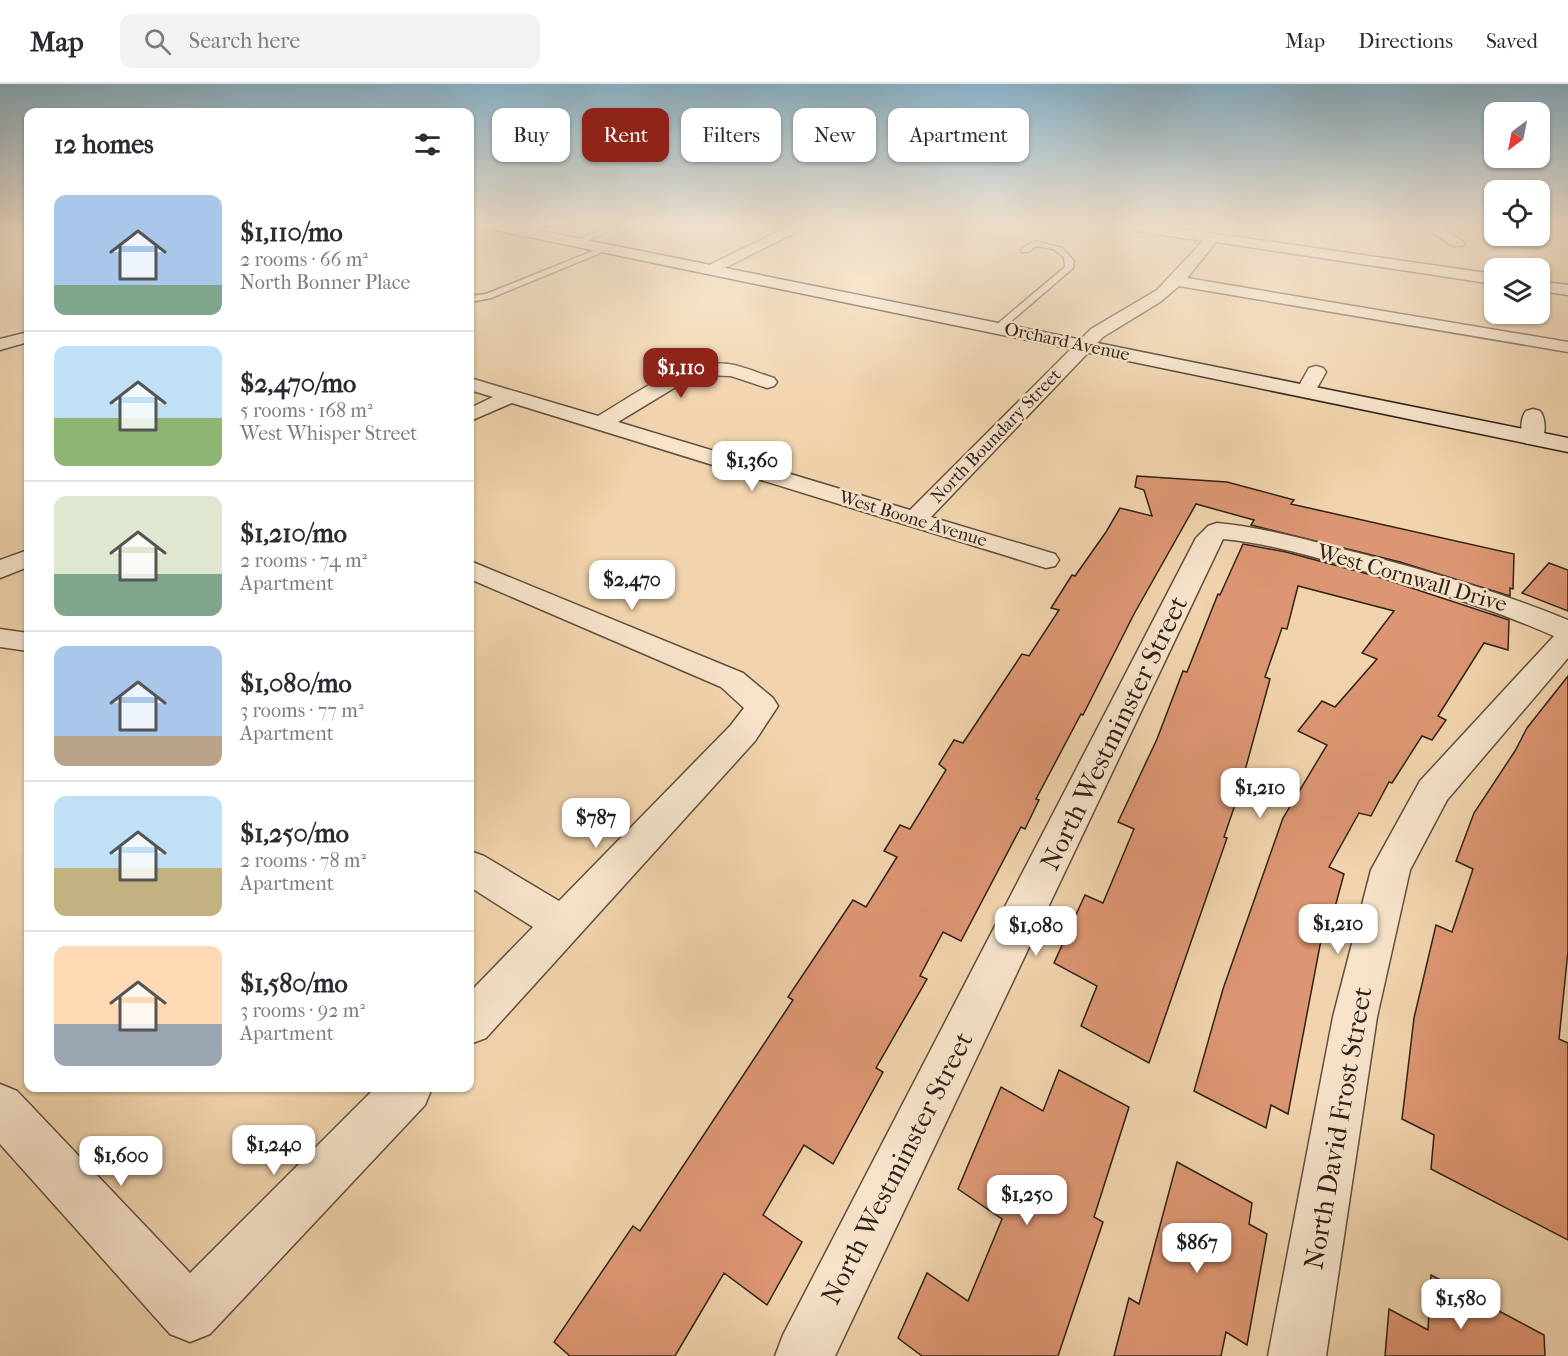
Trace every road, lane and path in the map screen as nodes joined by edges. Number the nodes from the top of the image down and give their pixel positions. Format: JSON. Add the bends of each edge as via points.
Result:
{"nodes":[{"id":1,"x":515,"y":285,"type":"edge"},
{"id":2,"x":786,"y":285,"type":"edge"},
{"id":3,"x":1048,"y":285,"type":"edge"},
{"id":4,"x":1170,"y":285,"type":"edge"},
{"id":5,"x":1201,"y":285,"type":"edge"},
{"id":6,"x":1550,"y":288,"type":"edge"},
{"id":7,"x":1568,"y":290,"type":"edge"},
{"id":8,"x":474,"y":298,"type":"edge"},
{"id":9,"x":998,"y":328,"type":"junction"},
{"id":10,"x":24,"y":338,"type":"edge"},
{"id":11,"x":0,"y":345,"type":"edge"},
{"id":12,"x":1084,"y":346,"type":"junction"},
{"id":13,"x":1568,"y":348,"type":"edge"},
{"id":14,"x":1316,"y":372,"type":"dead end"},
{"id":15,"x":766,"y":382,"type":"dead end"},
{"id":16,"x":474,"y":385,"type":"edge"},
{"id":17,"x":1306,"y":392,"type":"junction"},
{"id":18,"x":510,"y":397,"type":"junction"},
{"id":19,"x":474,"y":413,"type":"edge"},
{"id":20,"x":1533,"y":415,"type":"dead end"},
{"id":21,"x":599,"y":425,"type":"junction"},
{"id":22,"x":1533,"y":438,"type":"junction"},
{"id":23,"x":1568,"y":445,"type":"edge"},
{"id":24,"x":914,"y":520,"type":"junction"},
{"id":25,"x":1253,"y":534,"type":"joint"},
{"id":26,"x":24,"y":560,"type":"edge"},
{"id":27,"x":1046,"y":560,"type":"dead end"},
{"id":28,"x":0,"y":570,"type":"edge"},
{"id":29,"x":474,"y":571,"type":"edge"},
{"id":30,"x":1568,"y":631,"type":"edge"},
{"id":31,"x":0,"y":638,"type":"edge"},
{"id":32,"x":1568,"y":639,"type":"edge"},
{"id":33,"x":24,"y":641,"type":"edge"},
{"id":34,"x":474,"y":869,"type":"edge"},
{"id":35,"x":564,"y":925,"type":"junction"},
{"id":36,"x":474,"y":1019,"type":"edge"},
{"id":37,"x":404,"y":1092,"type":"edge"},
{"id":38,"x":0,"y":1108,"type":"edge"},
{"id":39,"x":804,"y":1356,"type":"edge"},
{"id":40,"x":1298,"y":1356,"type":"edge"}],
"edges":[{"from":1,"to":8,"type":"lane"},
{"from":2,"to":9,"type":"street","name":"Orchard Avenue"},
{"from":3,"to":9,"type":"lane"},
{"from":4,"to":12,"type":"street","name":"North Boundary Street","via":[[1155,298],[1112,320]]},
{"from":5,"to":13,"type":"street"},
{"from":6,"to":7,"type":"street"},
{"from":9,"to":12,"type":"street","name":"Orchard Avenue"},
{"from":10,"to":11,"type":"street"},
{"from":12,"to":17,"type":"street","name":"Orchard Avenue"},
{"from":12,"to":24,"type":"street","name":"North Boundary Street"},
{"from":14,"to":17,"type":"street"},
{"from":15,"to":21,"type":"street","via":[[734,371],[697,370]]},
{"from":16,"to":18,"type":"street","name":"West Boone Avenue"},
{"from":17,"to":22,"type":"street","name":"Orchard Avenue"},
{"from":18,"to":19,"type":"street"},
{"from":18,"to":21,"type":"street","name":"West Boone Avenue"},
{"from":20,"to":22,"type":"street"},
{"from":21,"to":24,"type":"street","name":"West Boone Avenue"},
{"from":22,"to":23,"type":"street","name":"Orchard Avenue"},
{"from":24,"to":27,"type":"street","name":"West Boone Avenue"},
{"from":25,"to":30,"type":"street","name":"West Cornwall Drive","via":[[1441,585],[1518,609]]},
{"from":25,"to":39,"type":"street","name":"North Westminster Street","via":[[1217,531],[1209,538]]},
{"from":26,"to":28,"type":"street"},
{"from":29,"to":35,"type":"street","via":[[732,680],[762,706],[743,733]]},
{"from":31,"to":33,"type":"street"},
{"from":32,"to":40,"type":"street","name":"North David Frost Street","via":[[1433,791],[1391,870],[1355,1017]]},
{"from":34,"to":35,"type":"street"},
{"from":35,"to":36,"type":"street"},
{"from":37,"to":38,"type":"street","via":[[190,1314]]}]}
